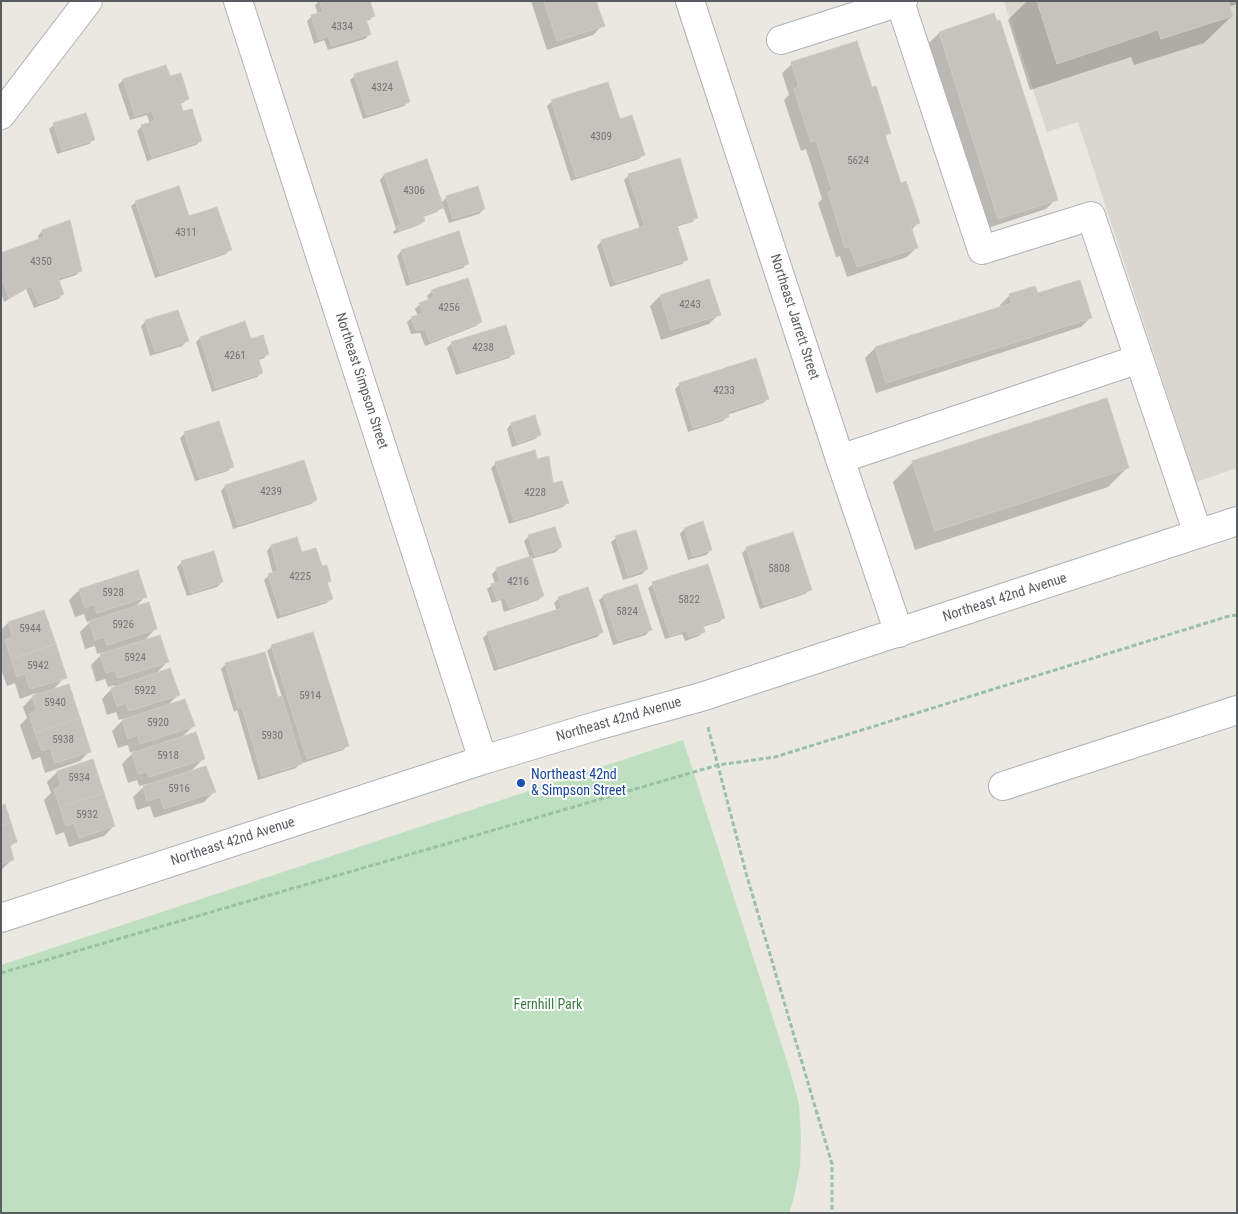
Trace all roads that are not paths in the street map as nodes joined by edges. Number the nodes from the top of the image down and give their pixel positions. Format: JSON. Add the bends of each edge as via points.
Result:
{"nodes":[{"id":1,"x":88,"y":1,"type":"edge"},
{"id":2,"x":238,"y":1,"type":"edge"},
{"id":3,"x":690,"y":1,"type":"edge"},
{"id":4,"x":902,"y":2,"type":"edge"},
{"id":5,"x":781,"y":40,"type":"dead end"},
{"id":6,"x":1,"y":115,"type":"edge"},
{"id":7,"x":1139,"y":359,"type":"junction"},
{"id":8,"x":840,"y":460,"type":"junction"},
{"id":9,"x":1237,"y":521,"type":"edge"},
{"id":10,"x":1198,"y":534,"type":"junction"},
{"id":11,"x":899,"y":632,"type":"junction"},
{"id":12,"x":1237,"y":710,"type":"edge"},
{"id":13,"x":483,"y":760,"type":"junction"},
{"id":14,"x":1003,"y":786,"type":"dead end"},
{"id":15,"x":1,"y":918,"type":"edge"}],
"edges":[{"from":1,"to":6,"type":"street"},
{"from":2,"to":13,"type":"street","name":"Northeast Simpson Street"},
{"from":3,"to":8,"type":"street","name":"Northeast Jarrett Street"},
{"from":4,"to":5,"type":"street"},
{"from":4,"to":7,"type":"street","via":[[982,250],[1091,216]]},
{"from":7,"to":8,"type":"street"},
{"from":7,"to":10,"type":"street"},
{"from":8,"to":11,"type":"street","name":"Northeast Jarrett Street"},
{"from":9,"to":10,"type":"street","name":"Northeast 42nd Avenue"},
{"from":10,"to":11,"type":"street","name":"Northeast 42nd Avenue"},
{"from":11,"to":13,"type":"street","name":"Northeast 42nd Avenue","via":[[700,697]]},
{"from":12,"to":14,"type":"street"},
{"from":13,"to":15,"type":"street","name":"Northeast 42nd Avenue"}]}
